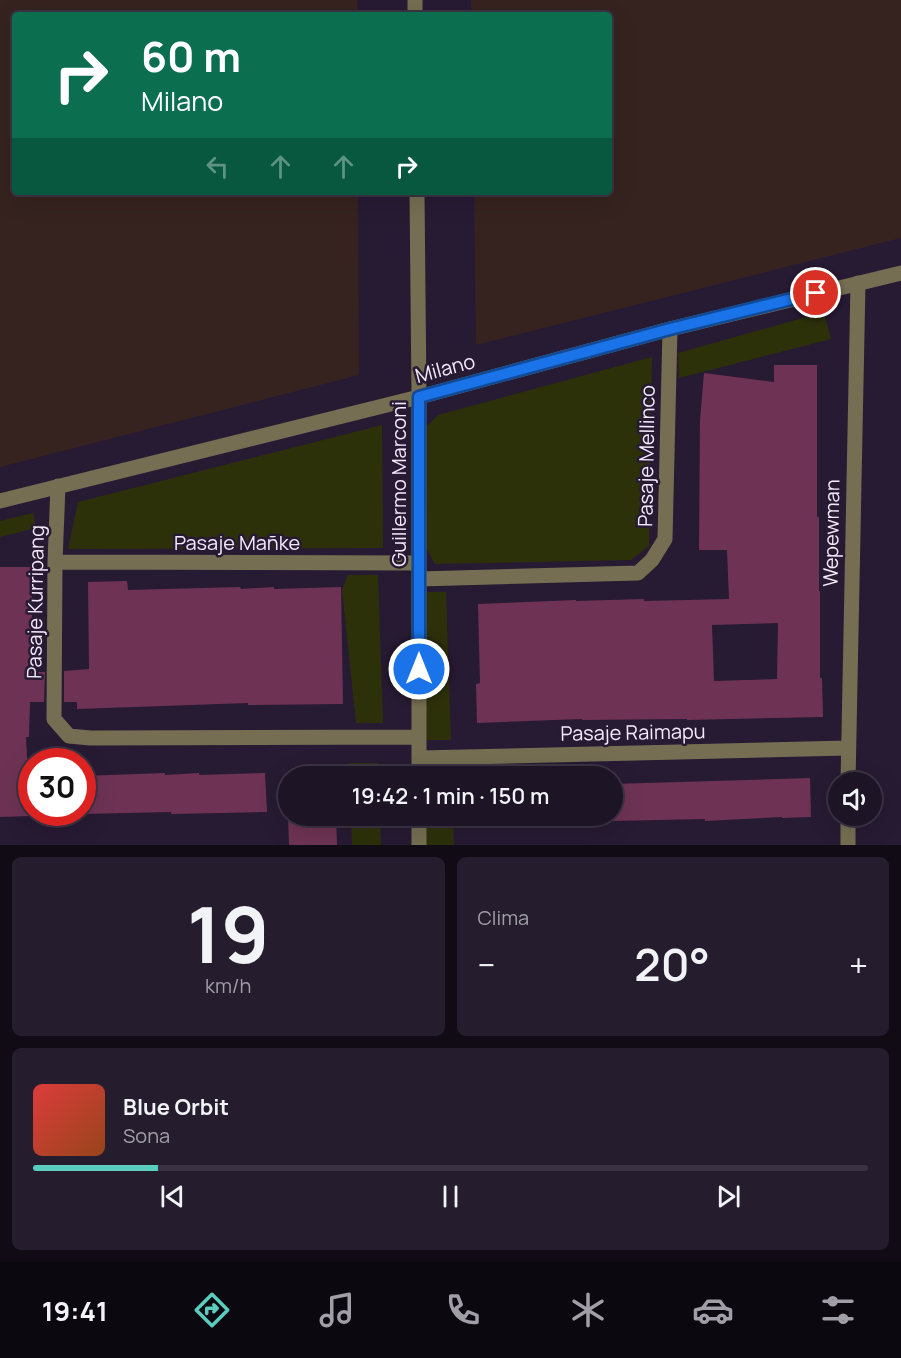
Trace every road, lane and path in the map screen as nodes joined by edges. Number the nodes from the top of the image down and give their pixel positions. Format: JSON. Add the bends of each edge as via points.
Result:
{"nodes":[{"id":1,"x":417,"y":195,"type":"edge"},
{"id":2,"x":901,"y":273,"type":"edge"},
{"id":3,"x":858,"y":283,"type":"junction"},
{"id":4,"x":670,"y":329,"type":"junction"},
{"id":5,"x":419,"y":397,"type":"junction"},
{"id":6,"x":58,"y":486,"type":"junction"},
{"id":7,"x":0,"y":501,"type":"edge"},
{"id":8,"x":55,"y":562,"type":"junction"},
{"id":9,"x":419,"y":571,"type":"junction"},
{"id":10,"x":638,"y":573,"type":"joint"},
{"id":11,"x":419,"y":737,"type":"junction"},
{"id":12,"x":848,"y":748,"type":"junction"},
{"id":13,"x":419,"y":758,"type":"junction"},
{"id":14,"x":419,"y":766,"type":"edge"},
{"id":15,"x":848,"y":772,"type":"edge"},
{"id":16,"x":419,"y":826,"type":"edge"},
{"id":17,"x":848,"y":826,"type":"edge"},
{"id":18,"x":419,"y":845,"type":"edge"},
{"id":19,"x":848,"y":845,"type":"edge"}],
"edges":[{"from":1,"to":5,"type":"street","name":"Guillermo Marconi"},
{"from":2,"to":3,"type":"street","name":"Milano"},
{"from":3,"to":4,"type":"street","name":"Milano"},
{"from":3,"to":12,"type":"street","name":"Wepewman"},
{"from":4,"to":5,"type":"street","name":"Milano"},
{"from":4,"to":10,"type":"street","name":"Pasaje Mellinco","via":[[664,539],[652,560]]},
{"from":5,"to":6,"type":"street","name":"Milano"},
{"from":5,"to":9,"type":"street","name":"Guillermo Marconi"},
{"from":6,"to":7,"type":"street","name":"Milano"},
{"from":6,"to":8,"type":"street","name":"Pasaje Kurripang"},
{"from":8,"to":9,"type":"street","name":"Pasaje Mañke"},
{"from":8,"to":11,"type":"street","name":"Pasaje Kurripang","via":[[54,719],[69,736]]},
{"from":9,"to":10,"type":"street","name":"Pasaje Mañke"},
{"from":9,"to":11,"type":"street","name":"Guillermo Marconi"},
{"from":11,"to":13,"type":"street","name":"Guillermo Marconi"},
{"from":12,"to":13,"type":"street","name":"Pasaje Raimapu"},
{"from":12,"to":15,"type":"street","name":"Wepewman"},
{"from":13,"to":14,"type":"street","name":"Guillermo Marconi"},
{"from":16,"to":18,"type":"street"},
{"from":17,"to":19,"type":"street"}]}
